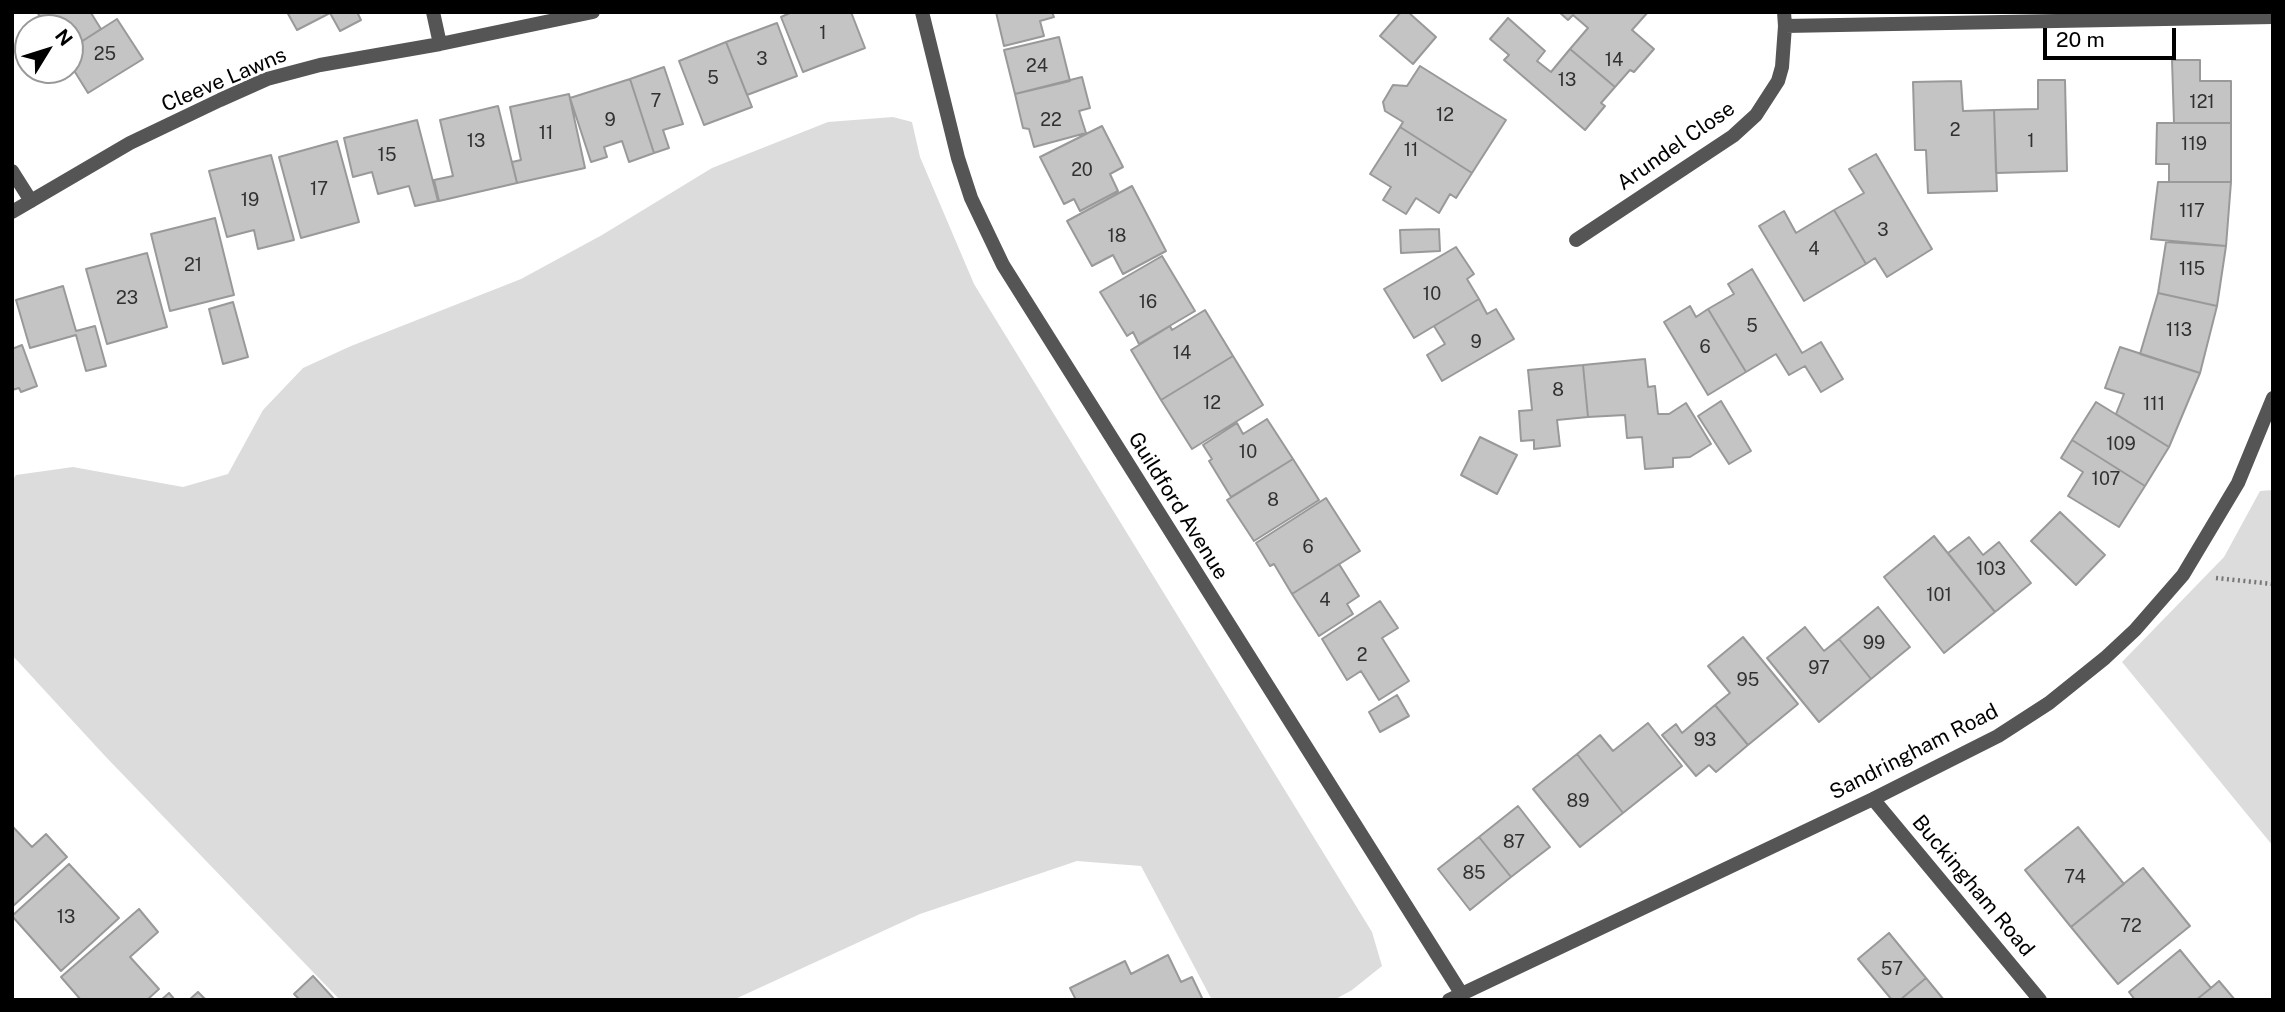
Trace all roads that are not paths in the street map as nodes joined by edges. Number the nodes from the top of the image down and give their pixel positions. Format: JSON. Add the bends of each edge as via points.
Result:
{"nodes":[{"id":1,"x":433,"y":12,"type":"edge"},
{"id":2,"x":593,"y":12,"type":"edge"},
{"id":3,"x":922,"y":12,"type":"edge"},
{"id":4,"x":2273,"y":17,"type":"edge"},
{"id":5,"x":1784,"y":19,"type":"edge"},
{"id":6,"x":440,"y":44,"type":"junction"},
{"id":7,"x":12,"y":171,"type":"edge"},
{"id":8,"x":31,"y":201,"type":"junction"},
{"id":9,"x":12,"y":212,"type":"edge"},
{"id":10,"x":1576,"y":240,"type":"dead end"},
{"id":11,"x":2273,"y":398,"type":"edge"},
{"id":12,"x":1873,"y":799,"type":"junction"},
{"id":13,"x":1455,"y":997,"type":"edge"},
{"id":14,"x":2040,"y":1000,"type":"edge"}],
"edges":[{"from":1,"to":6,"type":"street"},
{"from":2,"to":6,"type":"street","name":"Cleeve Lawns"},
{"from":3,"to":13,"type":"street","name":"Guildford Avenue","via":[[958,158],[971,198],[1003,265]]},
{"from":4,"to":5,"type":"street","name":"Arundel Close"},
{"from":5,"to":10,"type":"street","name":"Arundel Close","via":[[1782,67],[1756,115],[1733,136]]},
{"from":6,"to":8,"type":"street","name":"Cleeve Lawns","via":[[267,79],[131,144]]},
{"from":7,"to":8,"type":"street"},
{"from":8,"to":9,"type":"street","name":"Cleeve Lawns"},
{"from":11,"to":12,"type":"street","name":"Sandringham Road","via":[[2238,483],[2183,575],[2134,630],[2049,703],[1998,736]]},
{"from":12,"to":13,"type":"street","name":"Sandringham Road"},
{"from":12,"to":14,"type":"street","name":"Buckingham Road"}]}
